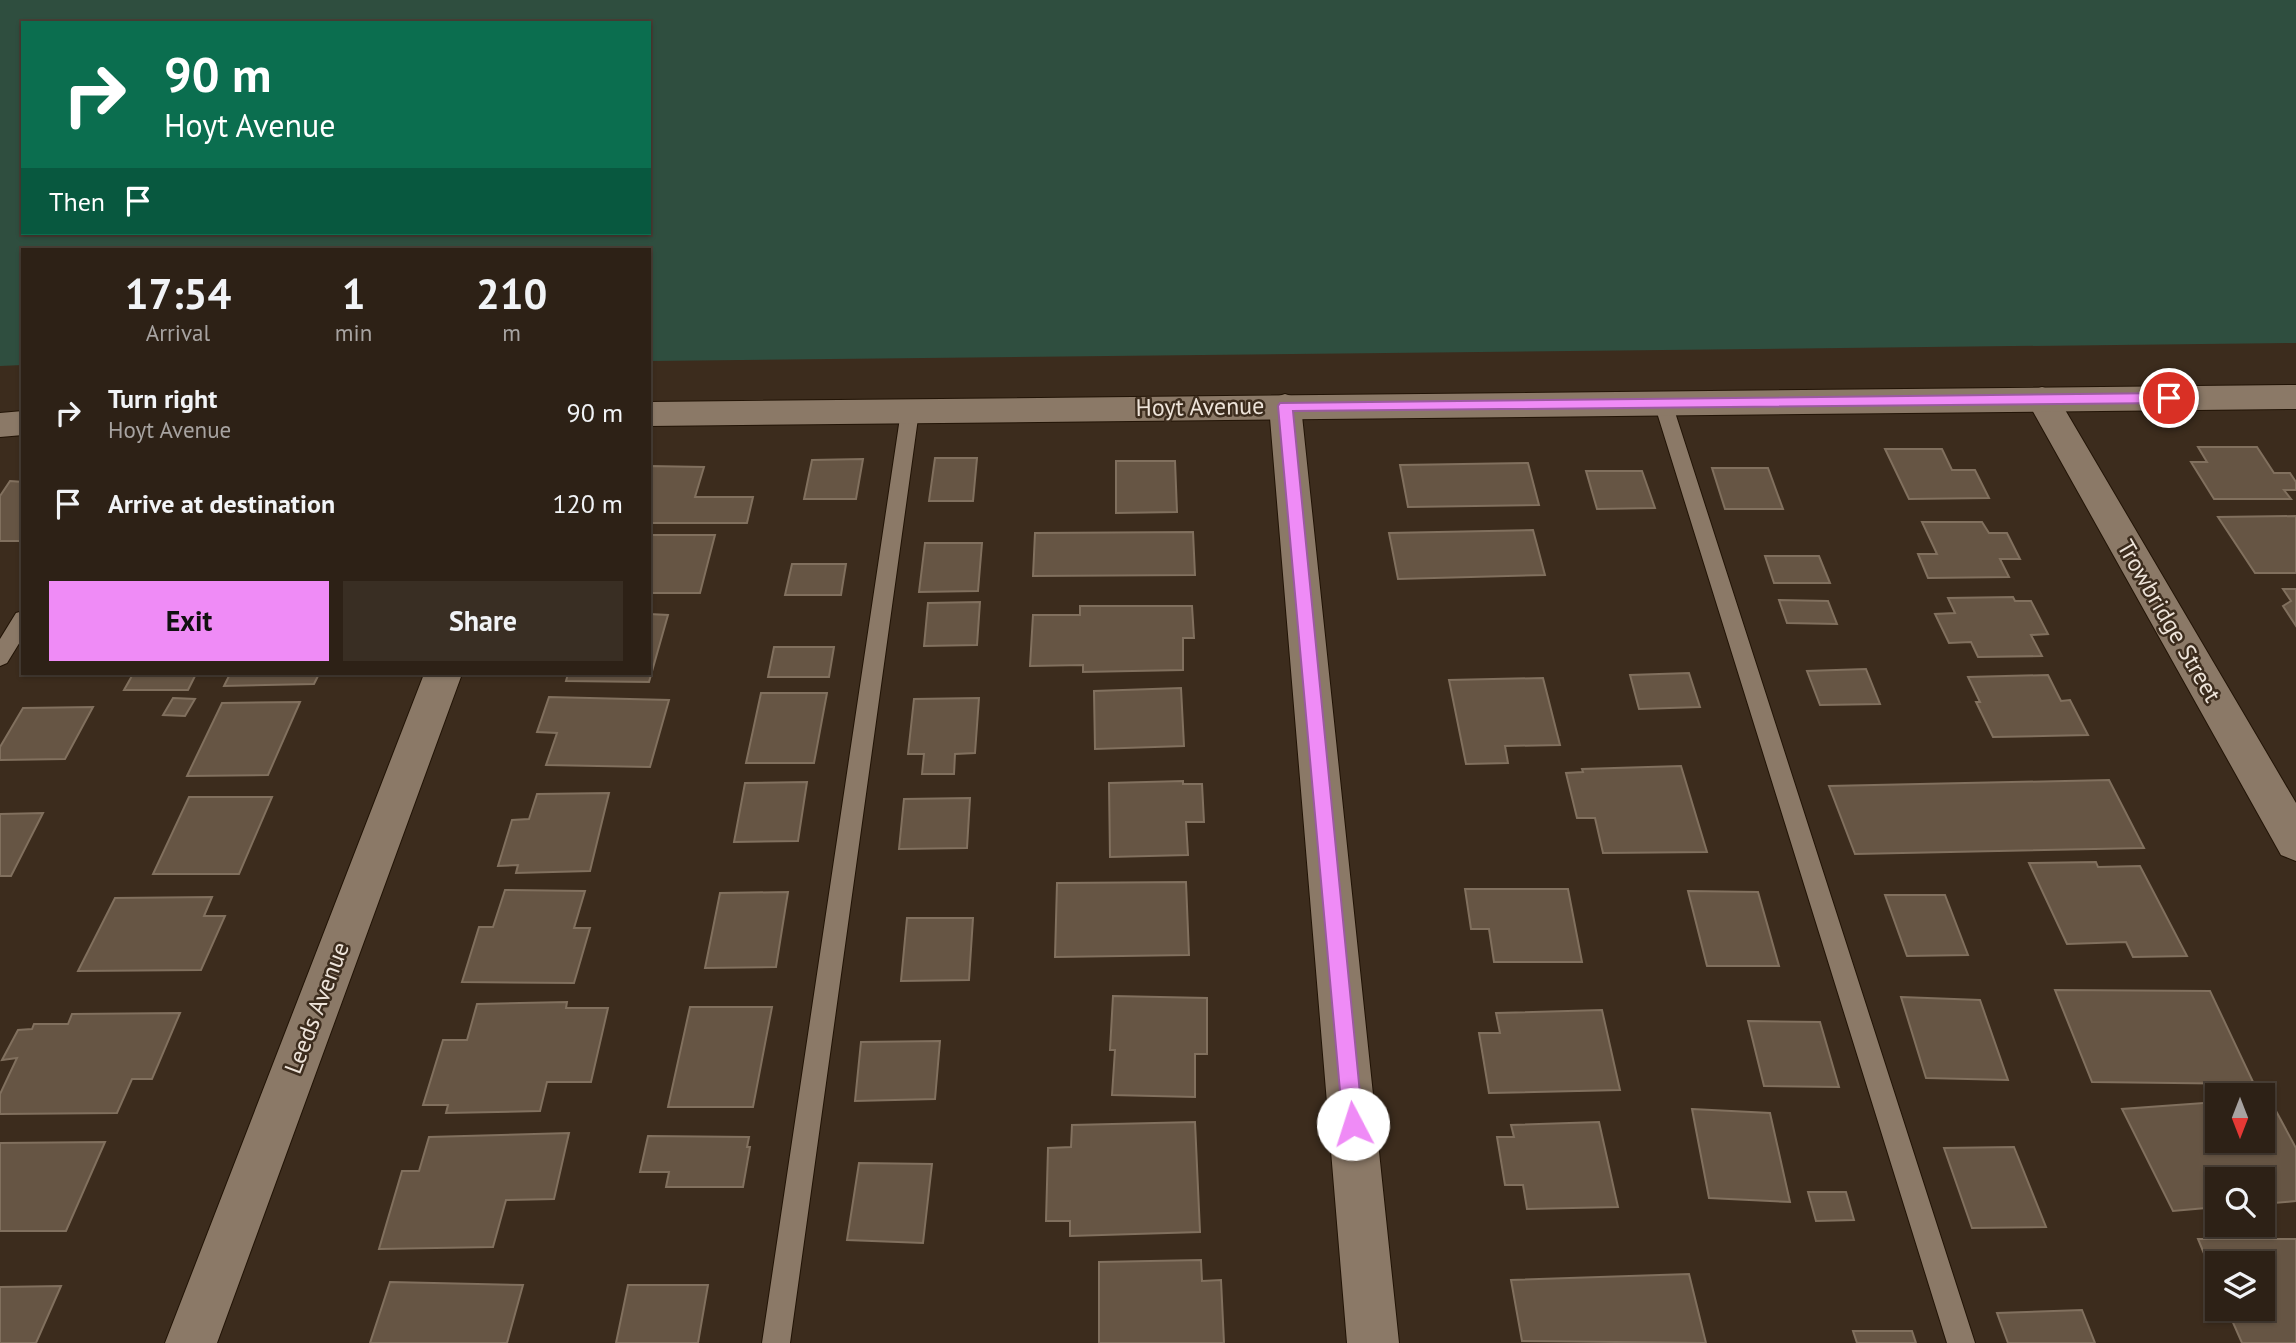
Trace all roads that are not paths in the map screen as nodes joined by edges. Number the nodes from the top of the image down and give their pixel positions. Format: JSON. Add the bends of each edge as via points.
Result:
{"nodes":[{"id":1,"x":2296,"y":397,"type":"edge"},
{"id":2,"x":2042,"y":399,"type":"junction"},
{"id":3,"x":1663,"y":403,"type":"junction"},
{"id":4,"x":1285,"y":406,"type":"junction"},
{"id":5,"x":910,"y":411,"type":"junction"},
{"id":6,"x":651,"y":414,"type":"edge"},
{"id":7,"x":21,"y":423,"type":"edge"},
{"id":8,"x":0,"y":425,"type":"edge"},
{"id":9,"x":21,"y":622,"type":"edge"},
{"id":10,"x":0,"y":657,"type":"edge"},
{"id":11,"x":443,"y":675,"type":"edge"},
{"id":12,"x":2296,"y":842,"type":"edge"},
{"id":13,"x":191,"y":1343,"type":"edge"},
{"id":14,"x":776,"y":1343,"type":"edge"},
{"id":15,"x":1373,"y":1343,"type":"edge"},
{"id":16,"x":1961,"y":1343,"type":"edge"}],
"edges":[{"from":1,"to":2,"type":"street","name":"Hoyt Avenue"},
{"from":2,"to":3,"type":"street","name":"Hoyt Avenue"},
{"from":2,"to":12,"type":"street","name":"Trowbridge Street"},
{"from":3,"to":4,"type":"street","name":"Hoyt Avenue"},
{"from":3,"to":16,"type":"lane"},
{"from":4,"to":5,"type":"street","name":"Hoyt Avenue"},
{"from":4,"to":15,"type":"street"},
{"from":5,"to":6,"type":"street","name":"Hoyt Avenue"},
{"from":5,"to":14,"type":"lane"},
{"from":7,"to":8,"type":"street"},
{"from":9,"to":10,"type":"lane"},
{"from":11,"to":13,"type":"street","name":"Leeds Avenue"}]}
